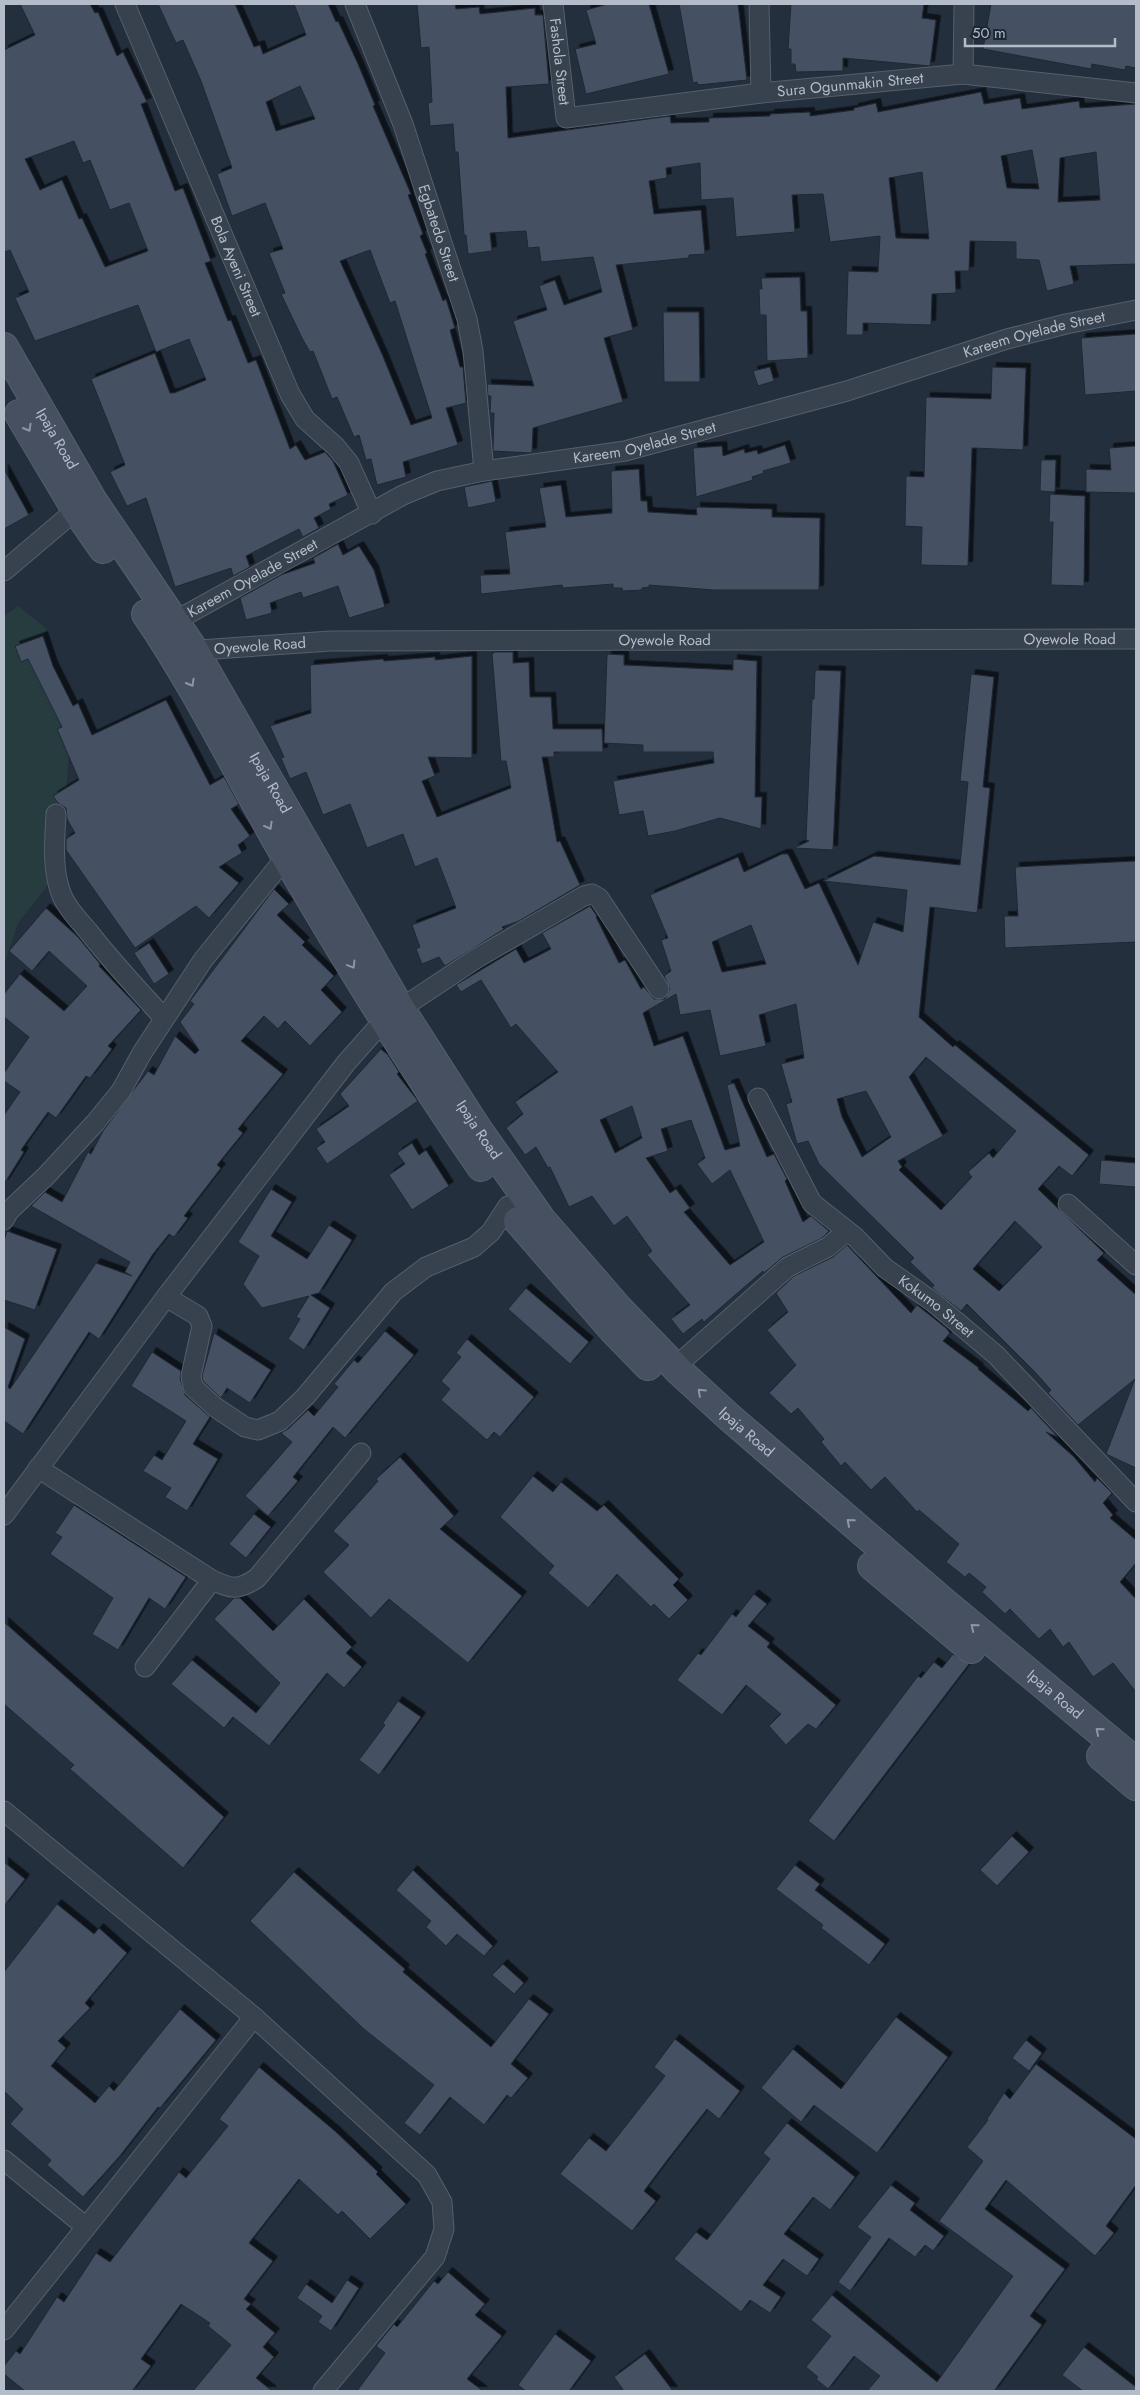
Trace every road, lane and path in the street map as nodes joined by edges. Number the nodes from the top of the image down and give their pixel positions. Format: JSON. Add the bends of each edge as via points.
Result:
{"nodes":[{"id":1,"x":125,"y":4,"type":"edge"},
{"id":2,"x":355,"y":4,"type":"edge"},
{"id":3,"x":553,"y":4,"type":"edge"},
{"id":4,"x":759,"y":4,"type":"edge"},
{"id":5,"x":964,"y":4,"type":"edge"},
{"id":6,"x":963,"y":74,"type":"junction"},
{"id":7,"x":761,"y":93,"type":"junction"},
{"id":8,"x":1136,"y":93,"type":"edge"},
{"id":9,"x":566,"y":118,"type":"joint"},
{"id":10,"x":1136,"y":310,"type":"edge"},
{"id":11,"x":4,"y":348,"type":"edge"},
{"id":12,"x":4,"y":386,"type":"edge"},
{"id":13,"x":484,"y":471,"type":"junction"},
{"id":14,"x":85,"y":505,"type":"junction"},
{"id":15,"x":372,"y":514,"type":"junction"},
{"id":16,"x":4,"y":571,"type":"edge"},
{"id":17,"x":174,"y":639,"type":"junction"},
{"id":18,"x":1136,"y":640,"type":"edge"},
{"id":19,"x":56,"y":814,"type":"dead end"},
{"id":20,"x":286,"y":857,"type":"junction"},
{"id":21,"x":659,"y":989,"type":"dead end"},
{"id":22,"x":393,"y":1013,"type":"junction"},
{"id":23,"x":164,"y":1018,"type":"junction"},
{"id":24,"x":758,"y":1098,"type":"dead end"},
{"id":25,"x":1068,"y":1204,"type":"dead end"},
{"id":26,"x":508,"y":1206,"type":"junction"},
{"id":27,"x":4,"y":1220,"type":"edge"},
{"id":28,"x":847,"y":1231,"type":"junction"},
{"id":29,"x":1136,"y":1265,"type":"edge"},
{"id":30,"x":588,"y":1289,"type":"junction"},
{"id":31,"x":166,"y":1297,"type":"junction"},
{"id":32,"x":675,"y":1367,"type":"junction"},
{"id":33,"x":361,"y":1453,"type":"dead end"},
{"id":34,"x":38,"y":1468,"type":"junction"},
{"id":35,"x":1136,"y":1502,"type":"edge"},
{"id":36,"x":4,"y":1515,"type":"edge"},
{"id":37,"x":212,"y":1580,"type":"junction"},
{"id":38,"x":144,"y":1667,"type":"dead end"},
{"id":39,"x":1136,"y":1762,"type":"edge"},
{"id":40,"x":1136,"y":1786,"type":"edge"},
{"id":41,"x":4,"y":1811,"type":"edge"},
{"id":42,"x":254,"y":2017,"type":"junction"},
{"id":43,"x":4,"y":2160,"type":"edge"},
{"id":44,"x":86,"y":2227,"type":"junction"},
{"id":45,"x":4,"y":2330,"type":"edge"},
{"id":46,"x":323,"y":2391,"type":"edge"}],
"edges":[{"from":1,"to":15,"type":"street","name":"Bola Ayeni Street","via":[[290,394],[305,419],[349,463]]},
{"from":2,"to":13,"type":"street","name":"Egbatedo Street","via":[[403,124],[467,319]]},
{"from":3,"to":9,"type":"street","name":"Fashola Street"},
{"from":4,"to":7,"type":"street"},
{"from":5,"to":6,"type":"street"},
{"from":6,"to":7,"type":"street","name":"Sura Ogunmakin Street"},
{"from":6,"to":8,"type":"street","name":"Sura Ogunmakin Street"},
{"from":7,"to":9,"type":"street","name":"Sura Ogunmakin Street"},
{"from":10,"to":13,"type":"street","name":"Kareem Oyelade Street","via":[[1007,339],[847,391],[625,451]]},
{"from":11,"to":14,"type":"main road","name":"Ipaja Road"},
{"from":12,"to":14,"type":"main road","name":"Ipaja Road","one_way":true},
{"from":13,"to":15,"type":"street","name":"Kareem Oyelade Street","via":[[438,481],[403,495]]},
{"from":14,"to":16,"type":"street"},
{"from":14,"to":17,"type":"main road","name":"Ipaja Road"},
{"from":15,"to":17,"type":"street","name":"Kareem Oyelade Street"},
{"from":17,"to":18,"type":"street","name":"Oyewole Road"},
{"from":17,"to":20,"type":"main road","name":"Ipaja Road","one_way":true,"via":[[191,684]]},
{"from":17,"to":22,"type":"main road","name":"Ipaja Road"},
{"from":19,"to":23,"type":"street","via":[[54,854],[63,896],[115,965]]},
{"from":20,"to":22,"type":"main road","name":"Ipaja Road","one_way":true},
{"from":20,"to":23,"type":"street","via":[[209,952]]},
{"from":21,"to":22,"type":"street","via":[[599,898],[592,894],[476,958]]},
{"from":22,"to":26,"type":"main road","name":"Ipaja Road","via":[[439,1108]]},
{"from":22,"to":30,"type":"main road","name":"Ipaja Road"},
{"from":22,"to":31,"type":"street","via":[[346,1063]]},
{"from":23,"to":27,"type":"street","via":[[121,1091],[96,1123],[9,1211]]},
{"from":24,"to":28,"type":"street","name":"Kokumo Street","via":[[812,1203]]},
{"from":25,"to":29,"type":"street"},
{"from":26,"to":30,"type":"main road","name":"Ipaja Road","via":[[524,1229]]},
{"from":26,"to":31,"type":"street","via":[[491,1232],[474,1247],[426,1267],[393,1292],[305,1397],[280,1421],[258,1430],[244,1427],[193,1387],[191,1376],[202,1326],[198,1316]]},
{"from":28,"to":32,"type":"street","via":[[828,1247],[788,1267]]},
{"from":28,"to":35,"type":"street","name":"Kokumo Street","via":[[885,1268],[933,1302],[996,1355]]},
{"from":30,"to":32,"type":"main road","name":"Ipaja Road"},
{"from":30,"to":40,"type":"main road","name":"Ipaja Road","via":[[612,1329],[664,1382],[755,1465],[932,1618]]},
{"from":31,"to":34,"type":"street"},
{"from":39,"to":32,"type":"main road","name":"Ipaja Road","one_way":true,"via":[[830,1505]]},
{"from":33,"to":37,"type":"street","via":[[257,1578],[244,1587],[229,1588]]},
{"from":34,"to":36,"type":"street"},
{"from":34,"to":37,"type":"street"},
{"from":37,"to":38,"type":"street"},
{"from":41,"to":42,"type":"street"},
{"from":42,"to":44,"type":"street"},
{"from":42,"to":46,"type":"street","via":[[427,2175],[442,2202],[444,2229],[435,2257]]},
{"from":43,"to":44,"type":"street"},
{"from":44,"to":45,"type":"street"}]}
